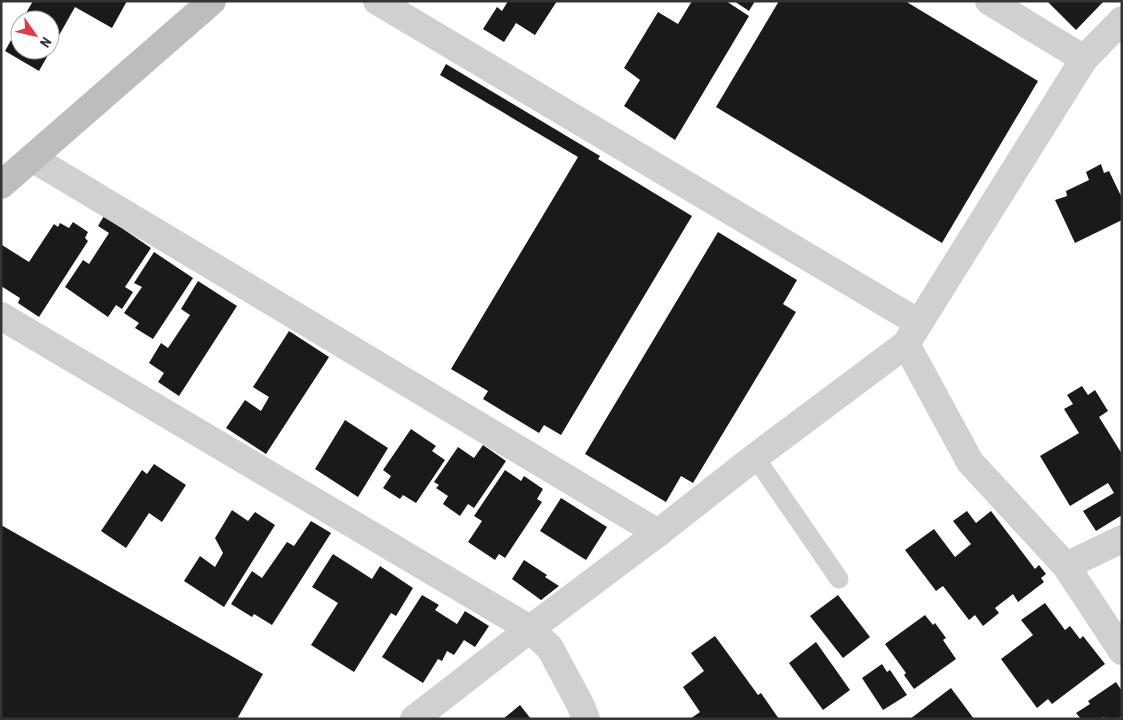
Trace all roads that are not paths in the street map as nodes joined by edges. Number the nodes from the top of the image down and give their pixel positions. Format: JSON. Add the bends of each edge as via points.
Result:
{"nodes":[{"id":1,"x":212,"y":1,"type":"edge"},
{"id":2,"x":377,"y":1,"type":"edge"},
{"id":3,"x":989,"y":1,"type":"edge"},
{"id":4,"x":1122,"y":20,"type":"edge"},
{"id":5,"x":1084,"y":59,"type":"junction"},
{"id":6,"x":32,"y":158,"type":"junction"},
{"id":7,"x":1,"y":185,"type":"edge"},
{"id":8,"x":1,"y":316,"type":"edge"},
{"id":9,"x":913,"y":333,"type":"junction"},
{"id":10,"x":755,"y":457,"type":"junction"},
{"id":11,"x":658,"y":533,"type":"junction"},
{"id":12,"x":1122,"y":538,"type":"edge"},
{"id":13,"x":1066,"y":566,"type":"junction"},
{"id":14,"x":839,"y":579,"type":"dead end"},
{"id":15,"x":530,"y":629,"type":"junction"},
{"id":16,"x":1122,"y":651,"type":"edge"},
{"id":17,"x":414,"y":719,"type":"edge"},
{"id":18,"x":586,"y":719,"type":"edge"}],
"edges":[{"from":1,"to":6,"type":"street"},
{"from":2,"to":9,"type":"street"},
{"from":3,"to":5,"type":"street"},
{"from":4,"to":5,"type":"street"},
{"from":5,"to":9,"type":"street"},
{"from":6,"to":7,"type":"street"},
{"from":6,"to":11,"type":"street"},
{"from":8,"to":15,"type":"street"},
{"from":9,"to":10,"type":"street"},
{"from":9,"to":13,"type":"street","via":[[970,462]]},
{"from":10,"to":11,"type":"street"},
{"from":10,"to":14,"type":"lane"},
{"from":11,"to":15,"type":"street"},
{"from":12,"to":13,"type":"street"},
{"from":13,"to":16,"type":"street"},
{"from":15,"to":17,"type":"street"},
{"from":15,"to":18,"type":"street","via":[[550,648]]}]}
